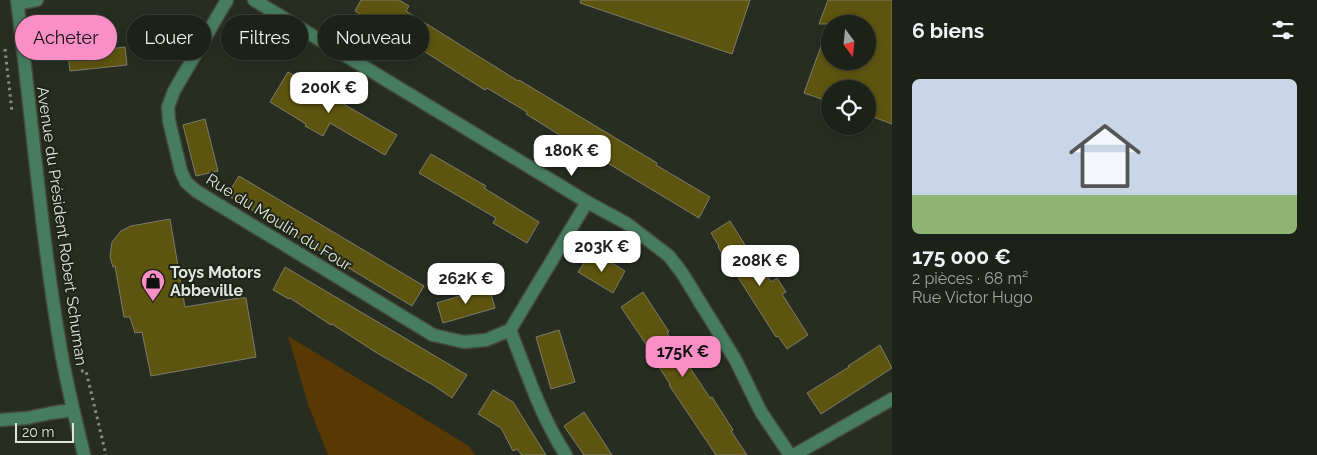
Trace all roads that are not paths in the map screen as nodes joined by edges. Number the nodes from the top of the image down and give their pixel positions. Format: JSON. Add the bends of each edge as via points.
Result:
{"nodes":[{"id":1,"x":36,"y":0,"type":"edge"},
{"id":2,"x":228,"y":0,"type":"edge"},
{"id":3,"x":254,"y":0,"type":"edge"},
{"id":4,"x":17,"y":2,"type":"edge"},
{"id":5,"x":587,"y":202,"type":"junction"},
{"id":6,"x":510,"y":330,"type":"junction"},
{"id":7,"x":892,"y":399,"type":"edge"},
{"id":8,"x":73,"y":410,"type":"junction"},
{"id":9,"x":0,"y":420,"type":"edge"},
{"id":10,"x":84,"y":455,"type":"edge"},
{"id":11,"x":566,"y":455,"type":"edge"},
{"id":12,"x":790,"y":455,"type":"edge"},
{"id":13,"x":794,"y":455,"type":"edge"}],
"edges":[{"from":1,"to":4,"type":"street"},
{"from":2,"to":6,"type":"street","name":"Rue du Moulin du Four","via":[[174,91],[168,107],[186,182],[433,334],[464,342],[486,340]]},
{"from":3,"to":5,"type":"street"},
{"from":4,"to":8,"type":"street","name":"Avenue du Président Robert Schuman","via":[[42,218]]},
{"from":5,"to":6,"type":"street"},
{"from":5,"to":12,"type":"street","via":[[626,223],[669,256]]},
{"from":6,"to":11,"type":"street","via":[[536,397]]},
{"from":7,"to":13,"type":"street"},
{"from":8,"to":9,"type":"street"},
{"from":8,"to":10,"type":"street","name":"Avenue du Président Robert Schuman"}]}
